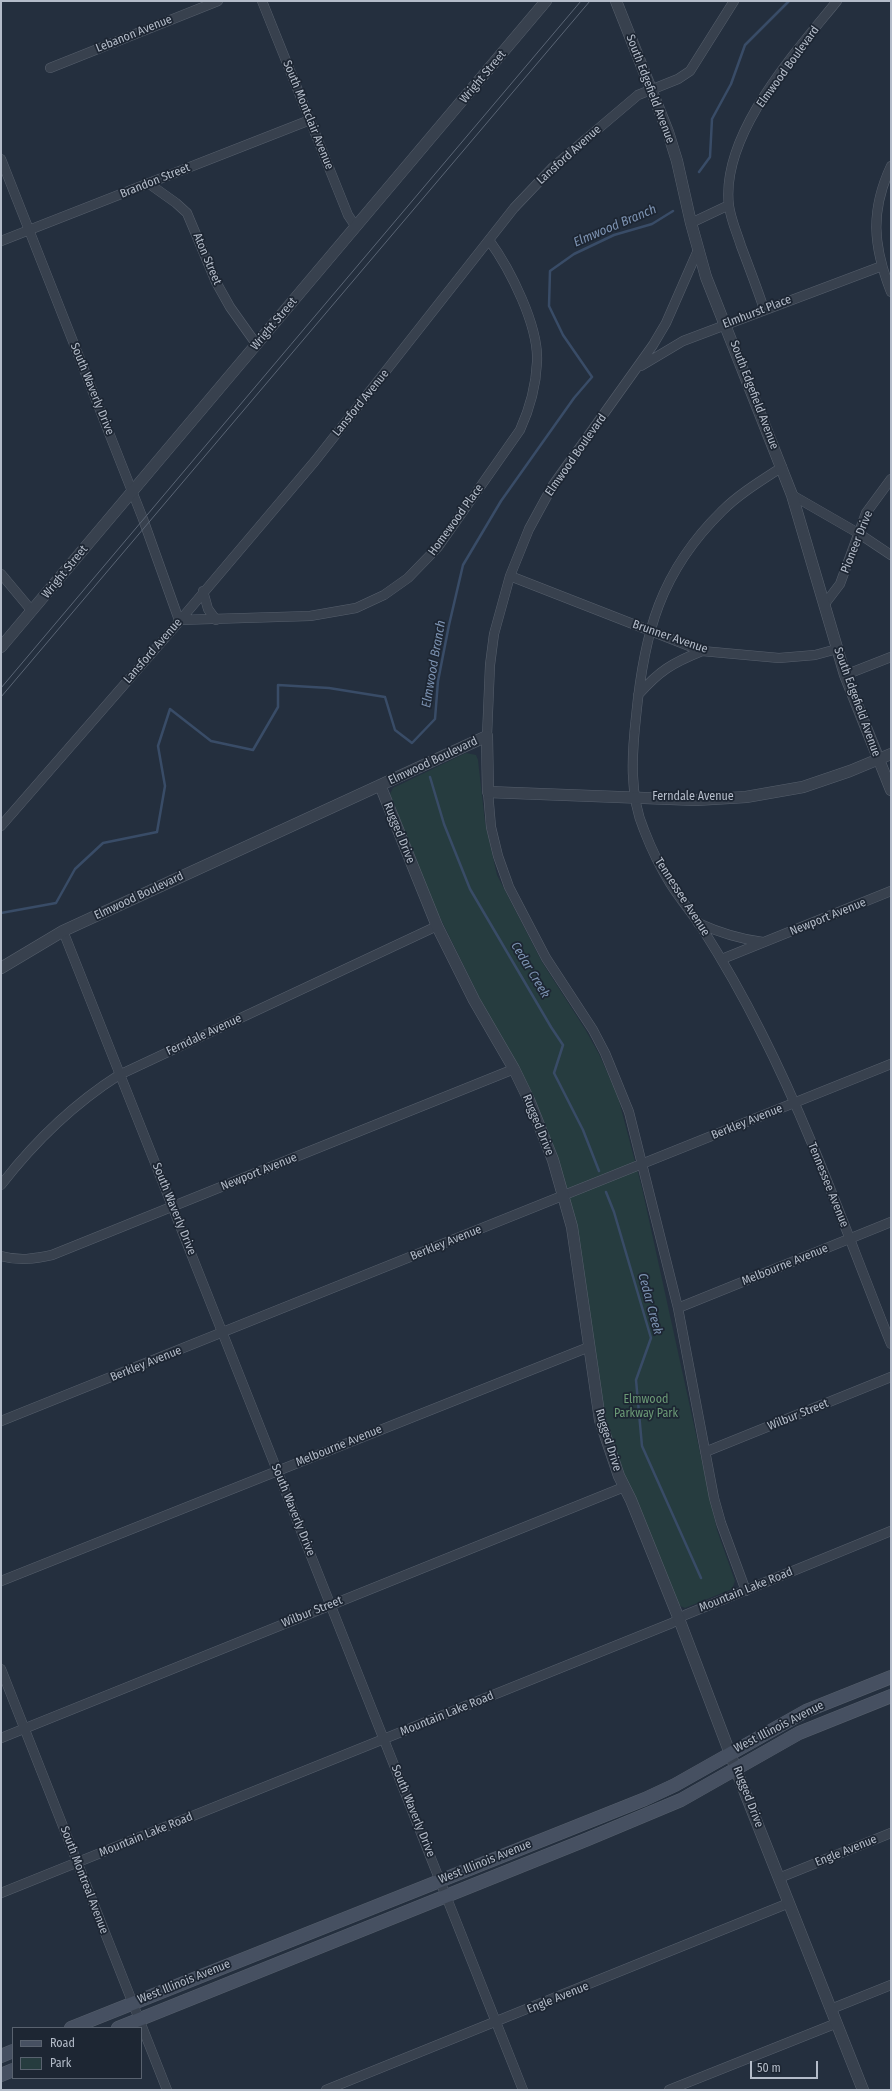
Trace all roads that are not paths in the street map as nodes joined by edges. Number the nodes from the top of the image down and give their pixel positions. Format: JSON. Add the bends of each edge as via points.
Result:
{"nodes":[{"id":1,"x":218,"y":1,"type":"edge"},
{"id":2,"x":262,"y":1,"type":"edge"},
{"id":3,"x":546,"y":1,"type":"edge"},
{"id":4,"x":616,"y":1,"type":"edge"},
{"id":5,"x":734,"y":1,"type":"edge"},
{"id":6,"x":837,"y":1,"type":"edge"},
{"id":7,"x":50,"y":68,"type":"dead end"},
{"id":8,"x":651,"y":88,"type":"junction"},
{"id":9,"x":310,"y":120,"type":"junction"},
{"id":10,"x":1,"y":159,"type":"edge"},
{"id":11,"x":891,"y":166,"type":"edge"},
{"id":12,"x":148,"y":183,"type":"junction"},
{"id":13,"x":729,"y":205,"type":"junction"},
{"id":14,"x":691,"y":223,"type":"junction"},
{"id":15,"x":356,"y":227,"type":"junction"},
{"id":16,"x":29,"y":230,"type":"junction"},
{"id":17,"x":489,"y":240,"type":"junction"},
{"id":18,"x":1,"y":241,"type":"edge"},
{"id":19,"x":698,"y":250,"type":"junction"},
{"id":20,"x":882,"y":266,"type":"junction"},
{"id":21,"x":891,"y":292,"type":"edge"},
{"id":22,"x":764,"y":309,"type":"junction"},
{"id":23,"x":726,"y":324,"type":"junction"},
{"id":24,"x":257,"y":345,"type":"junction"},
{"id":25,"x":637,"y":369,"type":"junction"},
{"id":26,"x":782,"y":467,"type":"junction"},
{"id":27,"x":891,"y":479,"type":"edge"},
{"id":28,"x":132,"y":491,"type":"junction"},
{"id":29,"x":792,"y":495,"type":"junction"},
{"id":30,"x":858,"y":533,"type":"junction"},
{"id":31,"x":891,"y":555,"type":"edge"},
{"id":32,"x":1,"y":574,"type":"edge"},
{"id":33,"x":510,"y":576,"type":"junction"},
{"id":34,"x":203,"y":592,"type":"junction"},
{"id":35,"x":824,"y":605,"type":"junction"},
{"id":36,"x":32,"y":611,"type":"junction"},
{"id":37,"x":179,"y":620,"type":"junction"},
{"id":38,"x":216,"y":620,"type":"junction"},
{"id":39,"x":649,"y":631,"type":"junction"},
{"id":40,"x":1,"y":647,"type":"edge"},
{"id":41,"x":837,"y":649,"type":"junction"},
{"id":42,"x":702,"y":651,"type":"junction"},
{"id":43,"x":891,"y":657,"type":"edge"},
{"id":44,"x":845,"y":676,"type":"junction"},
{"id":45,"x":638,"y":695,"type":"junction"},
{"id":46,"x":487,"y":736,"type":"junction"},
{"id":47,"x":891,"y":754,"type":"edge"},
{"id":48,"x":879,"y":760,"type":"junction"},
{"id":49,"x":380,"y":785,"type":"junction"},
{"id":50,"x":891,"y":790,"type":"edge"},
{"id":51,"x":488,"y":792,"type":"junction"},
{"id":52,"x":636,"y":797,"type":"junction"},
{"id":53,"x":1,"y":826,"type":"edge"},
{"id":54,"x":891,"y":891,"type":"edge"},
{"id":55,"x":698,"y":923,"type":"junction"},
{"id":56,"x":437,"y":926,"type":"junction"},
{"id":57,"x":63,"y":931,"type":"junction"},
{"id":58,"x":765,"y":942,"type":"junction"},
{"id":59,"x":722,"y":959,"type":"junction"},
{"id":60,"x":1,"y":968,"type":"edge"},
{"id":61,"x":891,"y":1064,"type":"edge"},
{"id":62,"x":514,"y":1070,"type":"junction"},
{"id":63,"x":119,"y":1075,"type":"junction"},
{"id":64,"x":795,"y":1102,"type":"junction"},
{"id":65,"x":643,"y":1164,"type":"junction"},
{"id":66,"x":1,"y":1185,"type":"edge"},
{"id":67,"x":565,"y":1196,"type":"junction"},
{"id":68,"x":173,"y":1206,"type":"junction"},
{"id":69,"x":891,"y":1222,"type":"edge"},
{"id":70,"x":849,"y":1238,"type":"junction"},
{"id":71,"x":1,"y":1256,"type":"edge"},
{"id":72,"x":678,"y":1308,"type":"junction"},
{"id":73,"x":223,"y":1333,"type":"junction"},
{"id":74,"x":891,"y":1344,"type":"edge"},
{"id":75,"x":588,"y":1347,"type":"junction"},
{"id":76,"x":891,"y":1377,"type":"edge"},
{"id":77,"x":1,"y":1421,"type":"edge"},
{"id":78,"x":705,"y":1452,"type":"junction"},
{"id":79,"x":278,"y":1471,"type":"junction"},
{"id":80,"x":624,"y":1487,"type":"junction"},
{"id":81,"x":891,"y":1531,"type":"edge"},
{"id":82,"x":1,"y":1581,"type":"edge"},
{"id":83,"x":746,"y":1591,"type":"junction"},
{"id":84,"x":330,"y":1605,"type":"junction"},
{"id":85,"x":679,"y":1619,"type":"junction"},
{"id":86,"x":1,"y":1669,"type":"edge"},
{"id":87,"x":886,"y":1679,"type":"edge"},
{"id":88,"x":890,"y":1697,"type":"edge"},
{"id":89,"x":25,"y":1728,"type":"junction"},
{"id":90,"x":1,"y":1738,"type":"edge"},
{"id":91,"x":384,"y":1740,"type":"junction"},
{"id":92,"x":731,"y":1752,"type":"junction"},
{"id":93,"x":736,"y":1769,"type":"junction"},
{"id":94,"x":582,"y":1823,"type":"junction"},
{"id":95,"x":891,"y":1833,"type":"edge"},
{"id":96,"x":588,"y":1839,"type":"junction"},
{"id":97,"x":78,"y":1862,"type":"junction"},
{"id":98,"x":779,"y":1878,"type":"junction"},
{"id":99,"x":440,"y":1880,"type":"junction"},
{"id":100,"x":1,"y":1893,"type":"edge"},
{"id":101,"x":447,"y":1896,"type":"junction"},
{"id":102,"x":790,"y":1904,"type":"junction"},
{"id":103,"x":287,"y":1941,"type":"junction"},
{"id":104,"x":294,"y":1958,"type":"junction"},
{"id":105,"x":891,"y":1985,"type":"edge"},
{"id":106,"x":132,"y":2003,"type":"junction"},
{"id":107,"x":831,"y":2009,"type":"junction"},
{"id":108,"x":138,"y":2020,"type":"junction"},
{"id":109,"x":497,"y":2022,"type":"junction"},
{"id":110,"x":837,"y":2023,"type":"junction"},
{"id":111,"x":73,"y":2027,"type":"edge"},
{"id":112,"x":120,"y":2027,"type":"edge"},
{"id":113,"x":141,"y":2027,"type":"edge"},
{"id":114,"x":142,"y":2030,"type":"edge"},
{"id":115,"x":12,"y":2051,"type":"edge"},
{"id":116,"x":1,"y":2056,"type":"edge"},
{"id":117,"x":12,"y":2070,"type":"edge"},
{"id":118,"x":1,"y":2075,"type":"edge"},
{"id":119,"x":167,"y":2090,"type":"edge"},
{"id":120,"x":326,"y":2090,"type":"edge"},
{"id":121,"x":523,"y":2090,"type":"edge"},
{"id":122,"x":669,"y":2090,"type":"edge"},
{"id":123,"x":863,"y":2090,"type":"edge"}],
"edges":[{"from":1,"to":7,"type":"street","name":"Lebanon Avenue"},
{"from":2,"to":9,"type":"street","name":"South Montclair Avenue"},
{"from":3,"to":15,"type":"street","name":"Wright Street"},
{"from":4,"to":8,"type":"street","name":"South Edgefield Avenue"},
{"from":5,"to":8,"type":"street","name":"Lansford Avenue","via":[[690,71],[678,79]]},
{"from":6,"to":13,"type":"street","name":"Elmwood Boulevard","via":[[781,72],[741,137],[733,156],[729,180]]},
{"from":8,"to":14,"type":"street","name":"South Edgefield Avenue","via":[[677,161]]},
{"from":8,"to":17,"type":"street","name":"Lansford Avenue","via":[[638,95],[553,167],[514,208]]},
{"from":9,"to":12,"type":"street","name":"Brandon Street"},
{"from":9,"to":15,"type":"street","name":"South Montclair Avenue","via":[[348,215]]},
{"from":10,"to":16,"type":"street","name":"South Waverly Drive"},
{"from":11,"to":20,"type":"street","via":[[878,199],[875,220]]},
{"from":12,"to":16,"type":"street","name":"Brandon Street"},
{"from":12,"to":24,"type":"street","name":"Aton Street","via":[[187,213],[230,307]]},
{"from":13,"to":14,"type":"street"},
{"from":13,"to":22,"type":"street","name":"Elmwood Boulevard","via":[[733,225]]},
{"from":14,"to":19,"type":"street","name":"South Edgefield Avenue"},
{"from":15,"to":24,"type":"street","name":"Wright Street"},
{"from":16,"to":18,"type":"street","name":"Brandon Street"},
{"from":16,"to":28,"type":"street","name":"South Waverly Drive"},
{"from":17,"to":34,"type":"street","name":"Lansford Avenue","via":[[315,461]]},
{"from":17,"to":38,"type":"street","name":"Homewood Place","via":[[504,261],[535,338],[535,384],[530,408],[520,430],[438,547],[408,578],[384,595],[356,608],[310,616]]},
{"from":19,"to":23,"type":"street","name":"South Edgefield Avenue","via":[[706,277]]},
{"from":19,"to":25,"type":"street","name":"Elmwood Boulevard","via":[[666,323]]},
{"from":20,"to":21,"type":"street"},
{"from":20,"to":22,"type":"street","name":"Elmhurst Place"},
{"from":22,"to":23,"type":"street","name":"Elmhurst Place"},
{"from":23,"to":25,"type":"street","name":"Elmhurst Place","via":[[683,341]]},
{"from":23,"to":26,"type":"street","name":"South Edgefield Avenue"},
{"from":24,"to":28,"type":"street","name":"Wright Street"},
{"from":25,"to":33,"type":"street","name":"Elmwood Boulevard","via":[[553,485],[529,529]]},
{"from":26,"to":29,"type":"street","name":"South Edgefield Avenue"},
{"from":26,"to":39,"type":"street","name":"Tennessee Avenue","via":[[723,509],[698,537],[675,568],[657,606]]},
{"from":27,"to":30,"type":"street","name":"Pioneer Drive","via":[[866,513]]},
{"from":28,"to":36,"type":"street","name":"Wright Street"},
{"from":28,"to":37,"type":"street","name":"South Waverly Drive"},
{"from":29,"to":30,"type":"street"},
{"from":29,"to":35,"type":"street","name":"South Edgefield Avenue"},
{"from":30,"to":31,"type":"street"},
{"from":30,"to":35,"type":"street","name":"Pioneer Drive","via":[[840,584]]},
{"from":32,"to":36,"type":"street"},
{"from":33,"to":39,"type":"street","name":"Brunner Avenue"},
{"from":33,"to":46,"type":"street","name":"Elmwood Boulevard","via":[[494,634]]},
{"from":34,"to":37,"type":"street","name":"Lansford Avenue"},
{"from":34,"to":38,"type":"street","via":[[208,609]]},
{"from":35,"to":41,"type":"street","name":"South Edgefield Avenue"},
{"from":36,"to":40,"type":"street","name":"Wright Street"},
{"from":37,"to":38,"type":"street","name":"Homewood Place"},
{"from":37,"to":53,"type":"street","name":"Lansford Avenue"},
{"from":39,"to":42,"type":"street","name":"Brunner Avenue"},
{"from":39,"to":45,"type":"street","name":"Tennessee Avenue"},
{"from":41,"to":42,"type":"street","name":"Brunner Avenue","via":[[815,655],[779,658]]},
{"from":41,"to":44,"type":"street","name":"South Edgefield Avenue"},
{"from":42,"to":45,"type":"street","via":[[675,662],[650,681]]},
{"from":43,"to":44,"type":"street"},
{"from":44,"to":48,"type":"street","name":"South Edgefield Avenue"},
{"from":45,"to":52,"type":"street","name":"Tennessee Avenue","via":[[632,770]]},
{"from":46,"to":49,"type":"street","name":"Elmwood Boulevard"},
{"from":46,"to":51,"type":"street"},
{"from":47,"to":48,"type":"street","name":"Ferndale Avenue"},
{"from":48,"to":50,"type":"street","name":"South Edgefield Avenue"},
{"from":48,"to":52,"type":"street","name":"Ferndale Avenue","via":[[826,779],[778,792],[746,797]]},
{"from":49,"to":56,"type":"street","name":"Rugged Drive"},
{"from":49,"to":57,"type":"street","name":"Elmwood Boulevard"},
{"from":51,"to":52,"type":"street","name":"Ferndale Avenue"},
{"from":51,"to":65,"type":"street","via":[[498,856],[509,887],[546,958],[605,1053],[629,1112]]},
{"from":52,"to":55,"type":"street","name":"Tennessee Avenue","via":[[642,827],[655,855],[670,884]]},
{"from":54,"to":58,"type":"street","name":"Newport Avenue"},
{"from":55,"to":58,"type":"street","via":[[728,936]]},
{"from":55,"to":59,"type":"street","name":"Tennessee Avenue"},
{"from":56,"to":62,"type":"street","name":"Rugged Drive","via":[[474,1000]]},
{"from":56,"to":63,"type":"street","name":"Ferndale Avenue"},
{"from":57,"to":60,"type":"street","name":"Elmwood Boulevard"},
{"from":57,"to":63,"type":"street","name":"South Waverly Drive"},
{"from":58,"to":59,"type":"street","name":"Newport Avenue"},
{"from":59,"to":64,"type":"street","name":"Tennessee Avenue"},
{"from":61,"to":64,"type":"street","name":"Berkley Avenue"},
{"from":62,"to":67,"type":"street","name":"Rugged Drive","via":[[542,1130]]},
{"from":62,"to":68,"type":"street","name":"Newport Avenue"},
{"from":63,"to":66,"type":"street","name":"Ferndale Avenue","via":[[78,1103],[48,1130]]},
{"from":63,"to":68,"type":"street","name":"South Waverly Drive"},
{"from":64,"to":65,"type":"street","name":"Berkley Avenue"},
{"from":64,"to":70,"type":"street","name":"Tennessee Avenue"},
{"from":65,"to":67,"type":"street","name":"Berkley Avenue"},
{"from":65,"to":72,"type":"street"},
{"from":67,"to":73,"type":"street","name":"Berkley Avenue"},
{"from":67,"to":75,"type":"street","name":"Rugged Drive","via":[[572,1227]]},
{"from":68,"to":71,"type":"street","name":"Newport Avenue","via":[[52,1255],[31,1259]]},
{"from":68,"to":73,"type":"street","name":"South Waverly Drive"},
{"from":69,"to":70,"type":"street","name":"Melbourne Avenue"},
{"from":70,"to":72,"type":"street","name":"Melbourne Avenue"},
{"from":70,"to":74,"type":"street","name":"Tennessee Avenue"},
{"from":72,"to":78,"type":"street"},
{"from":73,"to":77,"type":"street","name":"Berkley Avenue"},
{"from":73,"to":79,"type":"street","name":"South Waverly Drive"},
{"from":75,"to":79,"type":"street","name":"Melbourne Avenue"},
{"from":75,"to":80,"type":"street","name":"Rugged Drive","via":[[600,1420]]},
{"from":76,"to":78,"type":"street","name":"Wilbur Street"},
{"from":78,"to":83,"type":"street","via":[[721,1523]]},
{"from":79,"to":82,"type":"street","name":"Melbourne Avenue"},
{"from":79,"to":84,"type":"street","name":"South Waverly Drive"},
{"from":80,"to":84,"type":"street","name":"Wilbur Street"},
{"from":80,"to":85,"type":"street","name":"Rugged Drive"},
{"from":81,"to":83,"type":"street","name":"Mountain Lake Road"},
{"from":83,"to":85,"type":"street","name":"Mountain Lake Road"},
{"from":84,"to":89,"type":"street","name":"Wilbur Street"},
{"from":84,"to":91,"type":"street","name":"South Waverly Drive"},
{"from":85,"to":91,"type":"street","name":"Mountain Lake Road"},
{"from":85,"to":92,"type":"street","name":"Rugged Drive"},
{"from":86,"to":89,"type":"street","name":"South Montreal Avenue"},
{"from":87,"to":88,"type":"main road"},
{"from":87,"to":92,"type":"main road","name":"West Illinois Avenue","via":[[806,1711]]},
{"from":88,"to":93,"type":"main road","name":"West Illinois Avenue","via":[[799,1733]]},
{"from":89,"to":90,"type":"street","name":"Wilbur Street"},
{"from":89,"to":97,"type":"street","name":"South Montreal Avenue"},
{"from":91,"to":97,"type":"street","name":"Mountain Lake Road"},
{"from":91,"to":99,"type":"street","name":"South Waverly Drive"},
{"from":92,"to":93,"type":"street","name":"Rugged Drive"},
{"from":92,"to":94,"type":"main road","name":"West Illinois Avenue","via":[[675,1784]]},
{"from":93,"to":96,"type":"main road","name":"West Illinois Avenue","via":[[682,1800]]},
{"from":93,"to":98,"type":"street","name":"Rugged Drive"},
{"from":94,"to":96,"type":"main road"},
{"from":94,"to":99,"type":"main road","name":"West Illinois Avenue"},
{"from":95,"to":98,"type":"street","name":"Engle Avenue"},
{"from":96,"to":101,"type":"main road","name":"West Illinois Avenue"},
{"from":97,"to":100,"type":"street","name":"Mountain Lake Road"},
{"from":97,"to":106,"type":"street","name":"South Montreal Avenue"},
{"from":98,"to":102,"type":"street","name":"Rugged Drive"},
{"from":99,"to":101,"type":"street","name":"South Waverly Drive"},
{"from":99,"to":103,"type":"main road","name":"West Illinois Avenue"},
{"from":101,"to":104,"type":"main road","name":"West Illinois Avenue"},
{"from":101,"to":109,"type":"street","name":"South Waverly Drive"},
{"from":102,"to":107,"type":"street","name":"Rugged Drive"},
{"from":102,"to":109,"type":"street","name":"Engle Avenue"},
{"from":103,"to":104,"type":"main road"},
{"from":103,"to":106,"type":"main road","name":"West Illinois Avenue"},
{"from":104,"to":108,"type":"main road","name":"West Illinois Avenue"},
{"from":105,"to":107,"type":"street"},
{"from":106,"to":108,"type":"street","name":"South Montreal Avenue"},
{"from":106,"to":111,"type":"main road","name":"West Illinois Avenue"},
{"from":107,"to":110,"type":"street","name":"Rugged Drive"},
{"from":108,"to":112,"type":"main road","name":"West Illinois Avenue"},
{"from":108,"to":113,"type":"street","name":"South Montreal Avenue"},
{"from":109,"to":120,"type":"street","name":"Engle Avenue"},
{"from":109,"to":121,"type":"street","name":"South Waverly Drive"},
{"from":110,"to":122,"type":"street"},
{"from":110,"to":123,"type":"street","name":"Rugged Drive"},
{"from":114,"to":119,"type":"street","name":"South Montreal Avenue"},
{"from":115,"to":116,"type":"main road"},
{"from":117,"to":118,"type":"main road"}]}
